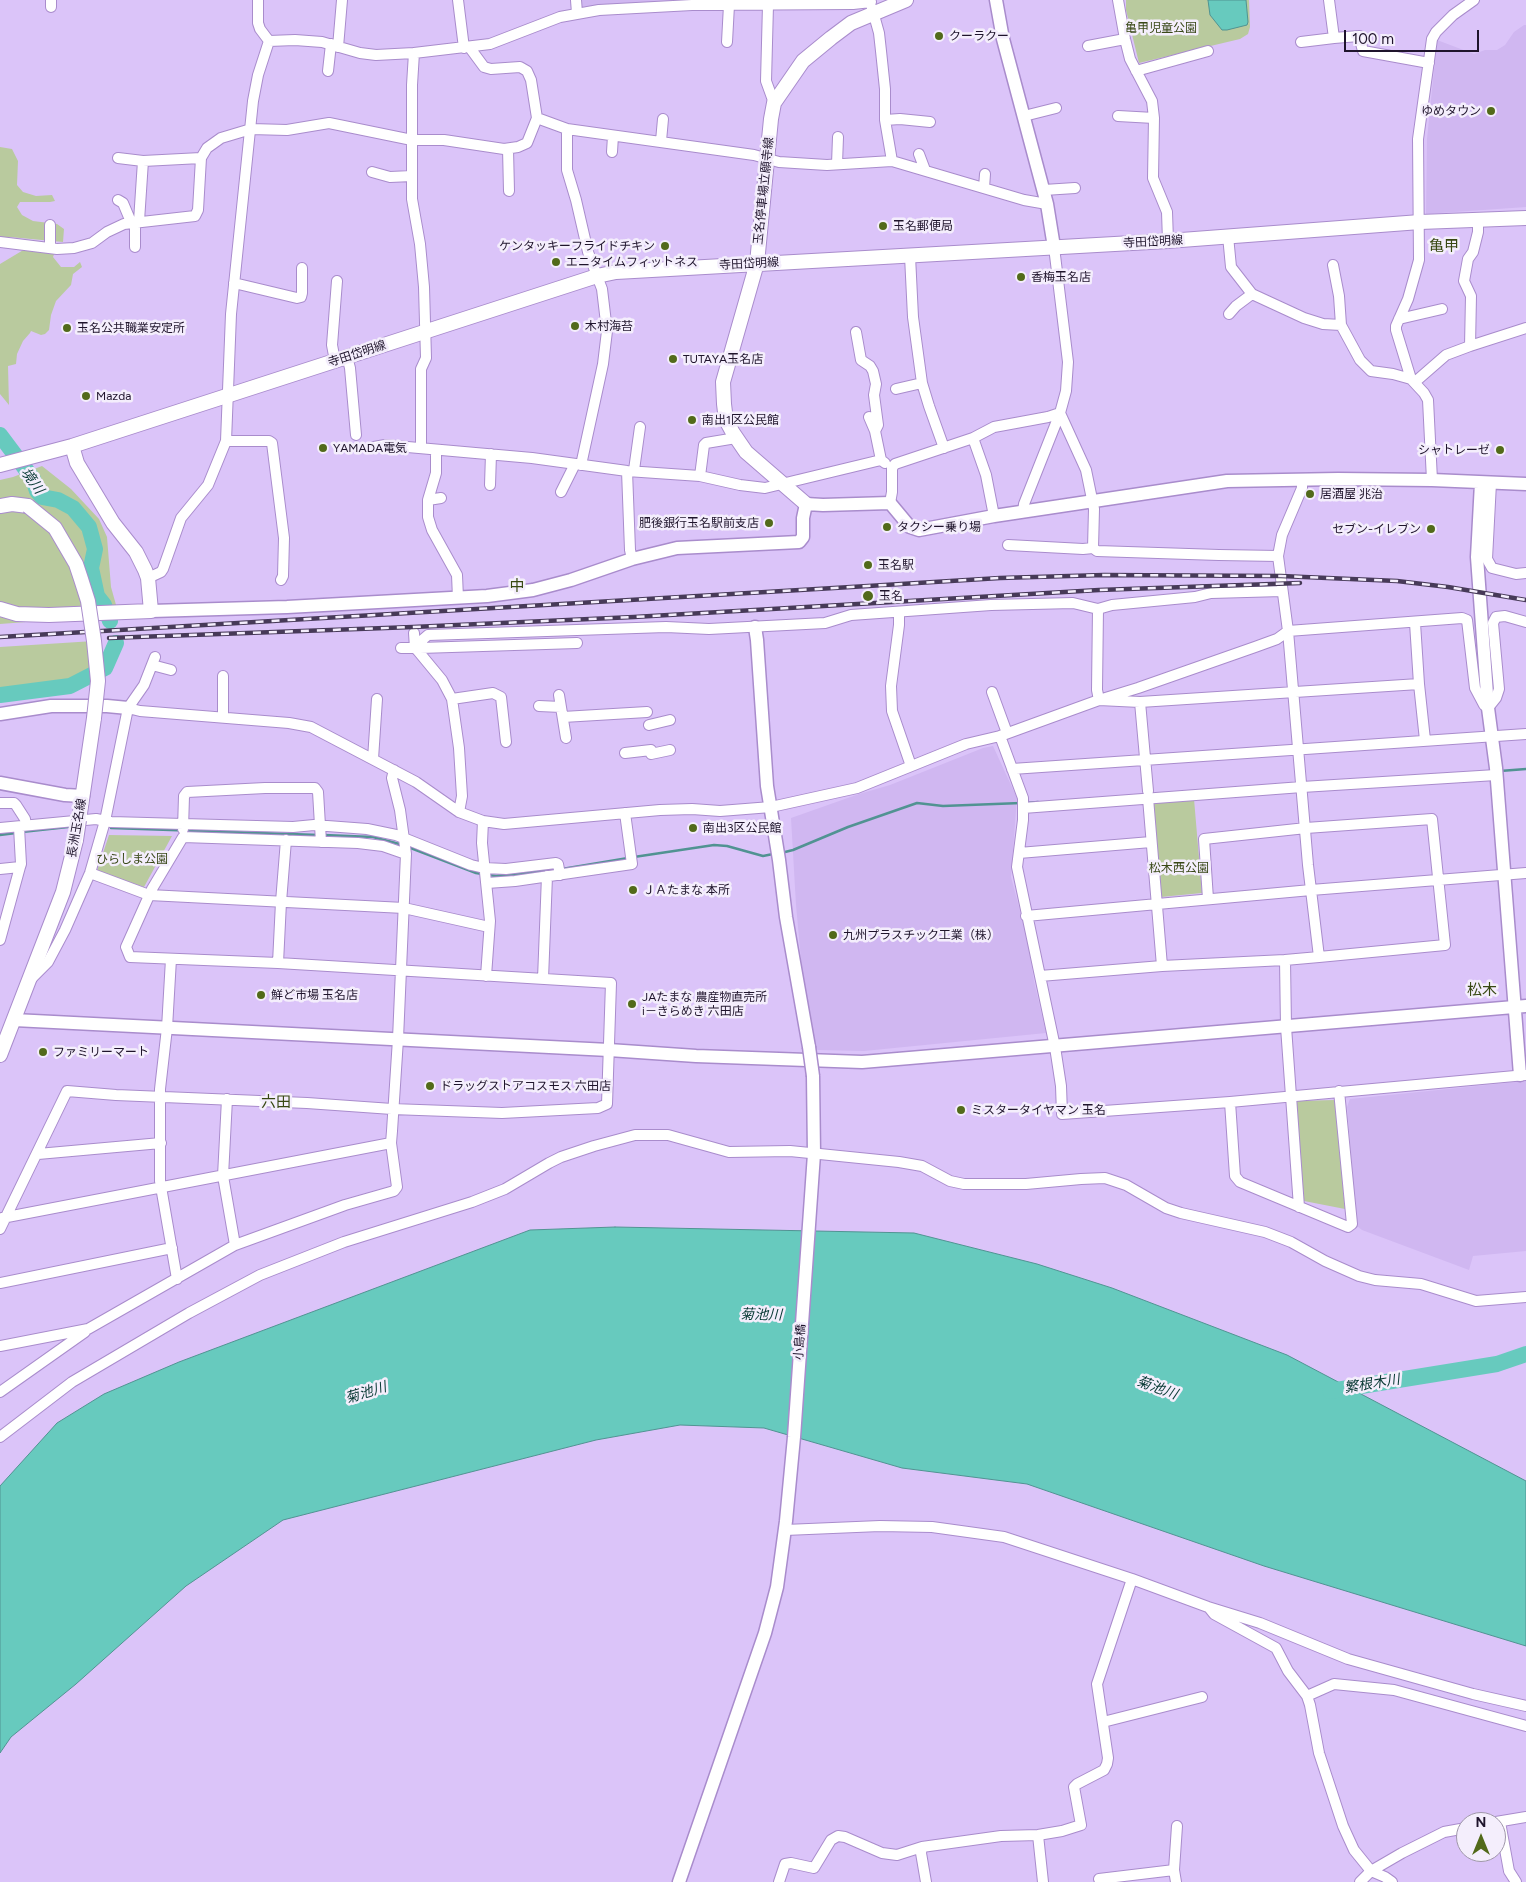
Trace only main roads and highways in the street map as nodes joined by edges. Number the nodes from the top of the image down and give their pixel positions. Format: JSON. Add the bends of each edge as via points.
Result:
{"nodes":[{"id":1,"x":906,"y":0,"type":"edge"},
{"id":2,"x":872,"y":6,"type":"edge"},
{"id":3,"x":1526,"y":218,"type":"edge"},
{"id":4,"x":757,"y":263,"type":"junction"},
{"id":5,"x":72,"y":446,"type":"junction"},
{"id":6,"x":4,"y":464,"type":"edge"},
{"id":7,"x":806,"y":504,"type":"road end"},
{"id":8,"x":0,"y":506,"type":"edge"},
{"id":9,"x":0,"y":609,"type":"edge"},
{"id":10,"x":0,"y":1019,"type":"edge"},
{"id":11,"x":14,"y":1020,"type":"junction"},
{"id":12,"x":0,"y":1055,"type":"edge"}],
"edges":[{"from":1,"to":2,"type":"main road","name":"玉名停車場立願寺線"},
{"from":2,"to":4,"type":"main road","name":"玉名停車場立願寺線","via":[[803,61],[774,102]]},
{"from":3,"to":4,"type":"main road","name":"寺田岱明線"},
{"from":4,"to":5,"type":"main road","name":"寺田岱明線","via":[[616,272],[598,276]]},
{"from":4,"to":7,"type":"main road","name":"玉名停車場立願寺線","via":[[723,382],[726,420],[746,452]]},
{"from":5,"to":6,"type":"main road","name":"寺田岱明線"},
{"from":5,"to":9,"type":"main road","via":[[77,463],[113,523],[136,552],[148,578],[151,611],[21,614]]},
{"from":8,"to":11,"type":"main road","name":"長洲玉名線","bridge":true,"via":[[28,506],[55,528],[76,564],[88,601],[98,681],[76,840],[63,892]]},
{"from":10,"to":11,"type":"main road"},
{"from":11,"to":12,"type":"main road","name":"長洲玉名線"}]}
